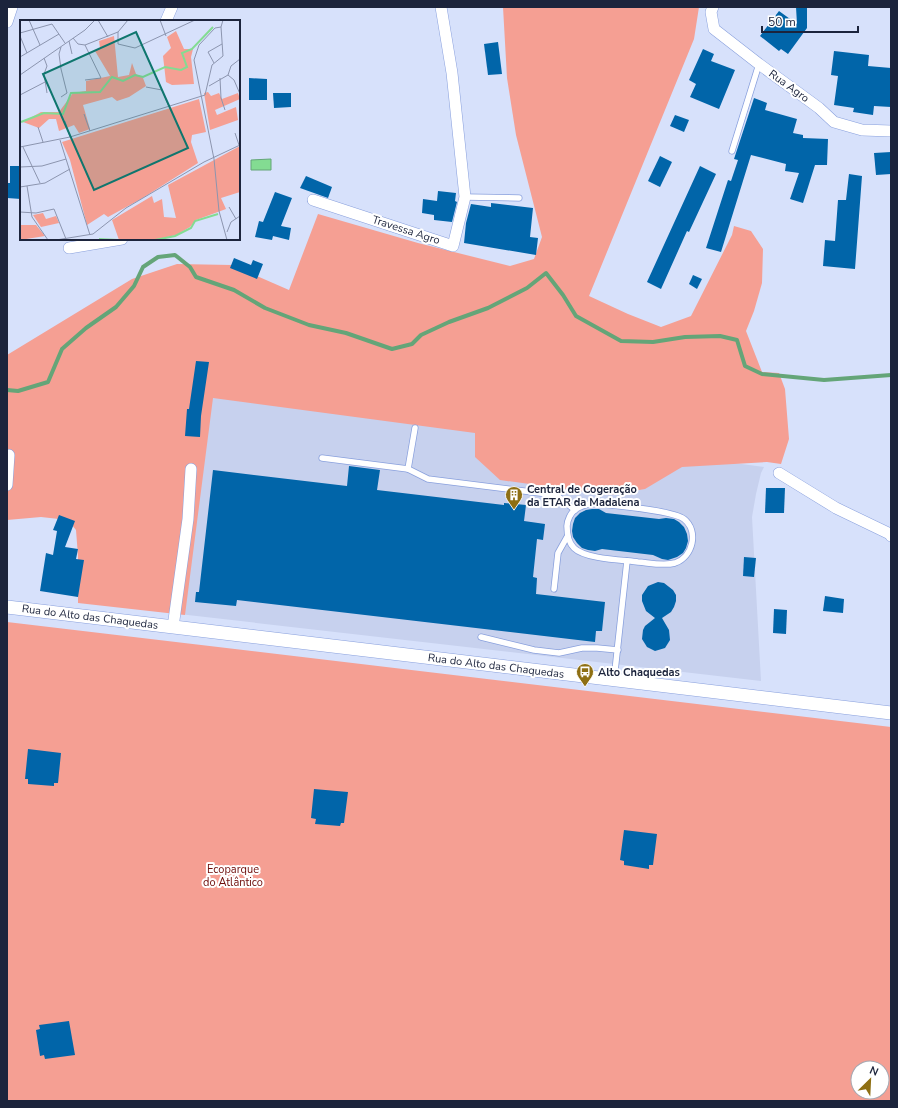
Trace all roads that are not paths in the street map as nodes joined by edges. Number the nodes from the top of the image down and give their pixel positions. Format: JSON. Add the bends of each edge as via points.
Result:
{"nodes":[{"id":1,"x":12,"y":7,"type":"edge"},
{"id":2,"x":172,"y":7,"type":"edge"},
{"id":3,"x":441,"y":7,"type":"edge"},
{"id":4,"x":713,"y":7,"type":"edge"},
{"id":5,"x":166,"y":20,"type":"edge"},
{"id":6,"x":7,"y":22,"type":"edge"},
{"id":7,"x":759,"y":64,"type":"junction"},
{"id":8,"x":891,"y":131,"type":"edge"},
{"id":9,"x":732,"y":151,"type":"dead end"},
{"id":10,"x":465,"y":197,"type":"junction"},
{"id":11,"x":518,"y":198,"type":"dead end"},
{"id":12,"x":313,"y":200,"type":"dead end"},
{"id":13,"x":116,"y":240,"type":"edge"},
{"id":14,"x":69,"y":248,"type":"dead end"},
{"id":15,"x":415,"y":428,"type":"dead end"},
{"id":16,"x":9,"y":456,"type":"dead end"},
{"id":17,"x":322,"y":458,"type":"dead end"},
{"id":18,"x":191,"y":469,"type":"dead end"},
{"id":19,"x":408,"y":469,"type":"junction"},
{"id":20,"x":779,"y":473,"type":"dead end"},
{"id":21,"x":7,"y":485,"type":"edge"},
{"id":22,"x":574,"y":510,"type":"junction"},
{"id":23,"x":891,"y":536,"type":"edge"},
{"id":24,"x":567,"y":537,"type":"junction"},
{"id":25,"x":627,"y":561,"type":"junction"},
{"id":26,"x":554,"y":589,"type":"dead end"},
{"id":27,"x":7,"y":607,"type":"edge"},
{"id":28,"x":173,"y":627,"type":"junction"},
{"id":29,"x":481,"y":637,"type":"dead end"},
{"id":30,"x":618,"y":650,"type":"junction"},
{"id":31,"x":614,"y":680,"type":"junction"},
{"id":32,"x":891,"y":713,"type":"edge"}],
"edges":[{"from":1,"to":6,"type":"street"},
{"from":2,"to":5,"type":"street"},
{"from":3,"to":10,"type":"street","name":"Travessa Agro","via":[[452,73]]},
{"from":4,"to":7,"type":"street","name":"Rua Agro","via":[[711,12],[714,29]]},
{"from":7,"to":8,"type":"street","name":"Rua Agro","via":[[834,122],[862,130]]},
{"from":7,"to":9,"type":"lane"},
{"from":10,"to":11,"type":"lane"},
{"from":10,"to":12,"type":"street","name":"Travessa Agro","via":[[453,246]]},
{"from":13,"to":14,"type":"street"},
{"from":15,"to":19,"type":"lane"},
{"from":16,"to":21,"type":"street"},
{"from":17,"to":19,"type":"lane"},
{"from":18,"to":28,"type":"street","name":"Rua do Alto das Chaquedas","via":[[188,519]]},
{"from":19,"to":22,"type":"lane","via":[[428,480],[556,495]]},
{"from":20,"to":23,"type":"street","via":[[836,508]]},
{"from":22,"to":24,"type":"lane","via":[[567,522]]},
{"from":22,"to":25,"type":"lane","via":[[592,503],[671,513],[684,519],[692,530],[692,544],[686,555],[675,563]]},
{"from":24,"to":25,"type":"lane","via":[[574,548],[586,555]]},
{"from":24,"to":26,"type":"lane","via":[[558,553]]},
{"from":25,"to":30,"type":"lane"},
{"from":27,"to":28,"type":"street","name":"Rua do Alto das Chaquedas"},
{"from":28,"to":31,"type":"street","name":"Rua do Alto das Chaquedas"},
{"from":29,"to":30,"type":"lane","via":[[534,650],[559,653],[582,648]]},
{"from":30,"to":31,"type":"lane"},
{"from":31,"to":32,"type":"street","name":"Rua do Alto das Chaquedas"}]}
